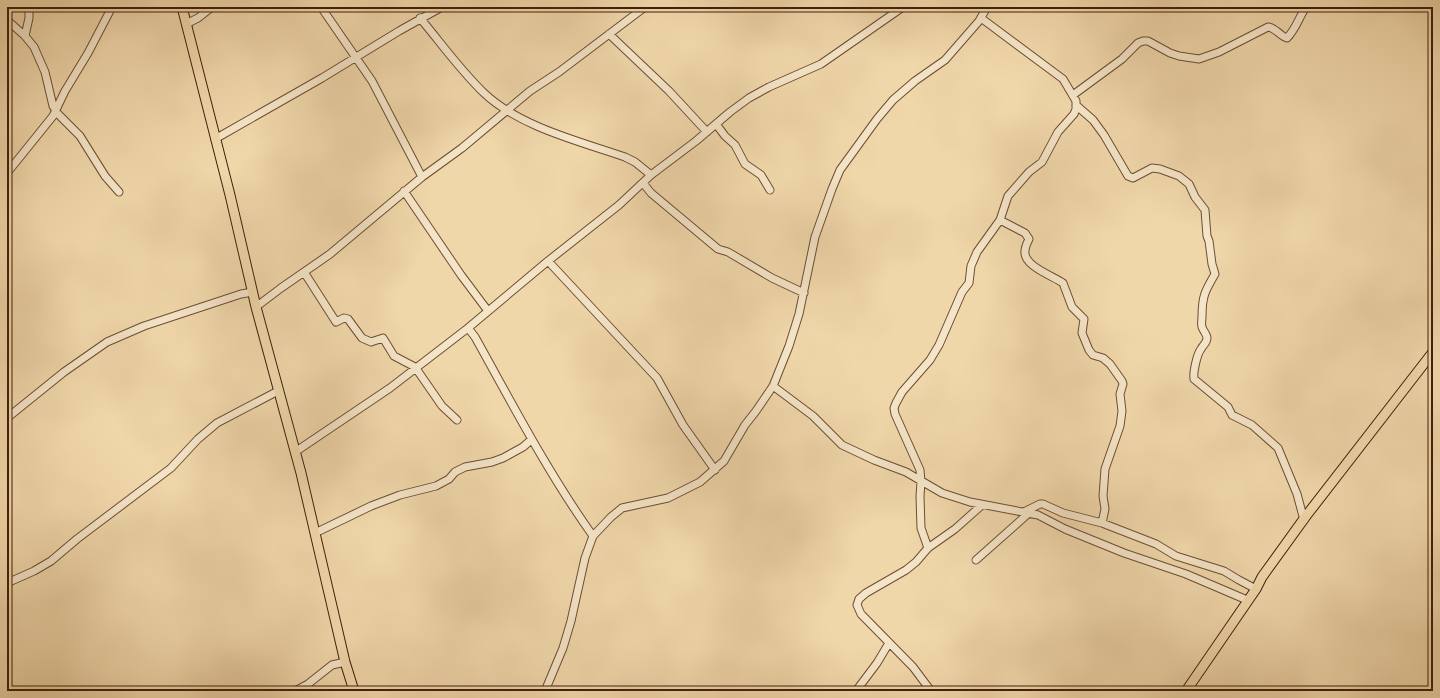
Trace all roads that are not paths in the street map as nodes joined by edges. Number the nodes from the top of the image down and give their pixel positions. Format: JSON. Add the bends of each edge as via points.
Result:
{"nodes":[{"id":1,"x":28,"y":7,"type":"edge"},
{"id":2,"x":112,"y":7,"type":"edge"},
{"id":3,"x":182,"y":7,"type":"edge"},
{"id":4,"x":212,"y":7,"type":"edge"},
{"id":5,"x":321,"y":7,"type":"edge"},
{"id":6,"x":442,"y":7,"type":"edge"},
{"id":7,"x":645,"y":7,"type":"edge"},
{"id":8,"x":903,"y":7,"type":"edge"},
{"id":9,"x":987,"y":7,"type":"edge"},
{"id":10,"x":1306,"y":7,"type":"edge"},
{"id":11,"x":420,"y":18,"type":"junction"},
{"id":12,"x":981,"y":18,"type":"junction"},
{"id":13,"x":7,"y":20,"type":"edge"},
{"id":14,"x":186,"y":24,"type":"junction"},
{"id":15,"x":609,"y":34,"type":"junction"},
{"id":16,"x":25,"y":36,"type":"junction"},
{"id":17,"x":355,"y":57,"type":"junction"},
{"id":18,"x":1073,"y":95,"type":"junction"},
{"id":19,"x":1077,"y":106,"type":"junction"},
{"id":20,"x":56,"y":110,"type":"junction"},
{"id":21,"x":507,"y":110,"type":"junction"},
{"id":22,"x":716,"y":124,"type":"junction"},
{"id":23,"x":707,"y":132,"type":"junction"},
{"id":24,"x":215,"y":139,"type":"junction"},
{"id":25,"x":7,"y":173,"type":"edge"},
{"id":26,"x":651,"y":175,"type":"junction"},
{"id":27,"x":422,"y":177,"type":"junction"},
{"id":28,"x":643,"y":183,"type":"junction"},
{"id":29,"x":770,"y":190,"type":"dead end"},
{"id":30,"x":404,"y":191,"type":"junction"},
{"id":31,"x":120,"y":192,"type":"dead end"},
{"id":32,"x":1000,"y":220,"type":"junction"},
{"id":33,"x":548,"y":261,"type":"junction"},
{"id":34,"x":304,"y":272,"type":"junction"},
{"id":35,"x":253,"y":292,"type":"junction"},
{"id":36,"x":804,"y":294,"type":"junction"},
{"id":37,"x":256,"y":307,"type":"junction"},
{"id":38,"x":488,"y":311,"type":"junction"},
{"id":39,"x":468,"y":328,"type":"junction"},
{"id":40,"x":1433,"y":352,"type":"edge"},
{"id":41,"x":415,"y":367,"type":"junction"},
{"id":42,"x":773,"y":386,"type":"junction"},
{"id":43,"x":278,"y":391,"type":"junction"},
{"id":44,"x":7,"y":418,"type":"edge"},
{"id":45,"x":457,"y":420,"type":"dead end"},
{"id":46,"x":531,"y":440,"type":"junction"},
{"id":47,"x":295,"y":452,"type":"junction"},
{"id":48,"x":715,"y":470,"type":"junction"},
{"id":49,"x":921,"y":482,"type":"junction"},
{"id":50,"x":982,"y":504,"type":"junction"},
{"id":51,"x":1027,"y":513,"type":"junction"},
{"id":52,"x":1304,"y":520,"type":"junction"},
{"id":53,"x":1102,"y":523,"type":"junction"},
{"id":54,"x":316,"y":533,"type":"junction"},
{"id":55,"x":593,"y":536,"type":"junction"},
{"id":56,"x":928,"y":548,"type":"junction"},
{"id":57,"x":976,"y":560,"type":"dead end"},
{"id":58,"x":7,"y":583,"type":"edge"},
{"id":59,"x":1256,"y":589,"type":"junction"},
{"id":60,"x":1247,"y":600,"type":"junction"},
{"id":61,"x":889,"y":643,"type":"junction"},
{"id":62,"x":345,"y":662,"type":"junction"},
{"id":63,"x":295,"y":691,"type":"edge"},
{"id":64,"x":354,"y":691,"type":"edge"},
{"id":65,"x":545,"y":691,"type":"edge"},
{"id":66,"x":856,"y":691,"type":"edge"},
{"id":67,"x":931,"y":691,"type":"edge"},
{"id":68,"x":1186,"y":691,"type":"edge"}],
"edges":[{"from":1,"to":16,"type":"street","via":[[29,18]]},
{"from":2,"to":20,"type":"street"},
{"from":3,"to":14,"type":"main road"},
{"from":4,"to":14,"type":"street"},
{"from":5,"to":17,"type":"street"},
{"from":6,"to":11,"type":"street"},
{"from":7,"to":15,"type":"street"},
{"from":8,"to":22,"type":"street","via":[[825,61],[749,98]]},
{"from":9,"to":12,"type":"street"},
{"from":10,"to":18,"type":"street","via":[[1287,38],[1268,27],[1219,52],[1199,59],[1174,54],[1143,41]]},
{"from":11,"to":17,"type":"street"},
{"from":11,"to":21,"type":"street","via":[[472,80]]},
{"from":12,"to":18,"type":"street","via":[[1063,79]]},
{"from":12,"to":36,"type":"street","via":[[945,60],[893,100],[840,170],[813,244]]},
{"from":13,"to":16,"type":"street"},
{"from":14,"to":24,"type":"main road"},
{"from":15,"to":21,"type":"street"},
{"from":15,"to":23,"type":"street","via":[[669,91]]},
{"from":16,"to":20,"type":"street","via":[[34,47],[45,72]]},
{"from":17,"to":24,"type":"street"},
{"from":17,"to":27,"type":"street","via":[[372,81]]},
{"from":18,"to":19,"type":"street"},
{"from":19,"to":32,"type":"street","via":[[1074,114],[1058,132],[1042,162],[1029,172],[1008,196]]},
{"from":19,"to":52,"type":"street","via":[[1093,120],[1128,176],[1133,178],[1152,168],[1178,176],[1189,184],[1196,199],[1204,208],[1215,274],[1202,302],[1202,327],[1207,339],[1200,350],[1194,369],[1194,379],[1228,407],[1232,415],[1252,425],[1278,448],[1297,494]]},
{"from":20,"to":25,"type":"street","via":[[50,121]]},
{"from":20,"to":31,"type":"street","via":[[80,136],[105,176]]},
{"from":21,"to":26,"type":"street","via":[[554,133],[625,157],[636,162]]},
{"from":21,"to":27,"type":"street"},
{"from":22,"to":23,"type":"street"},
{"from":22,"to":29,"type":"street","via":[[735,145],[745,164],[761,175]]},
{"from":23,"to":26,"type":"street"},
{"from":24,"to":35,"type":"main road"},
{"from":26,"to":28,"type":"street"},
{"from":27,"to":30,"type":"street"},
{"from":28,"to":33,"type":"street"},
{"from":28,"to":36,"type":"street","via":[[651,193],[718,249]]},
{"from":30,"to":34,"type":"street","via":[[330,254]]},
{"from":30,"to":38,"type":"street"},
{"from":32,"to":49,"type":"street","via":[[977,252],[968,283],[939,345],[930,360],[902,392],[894,408],[918,465]]},
{"from":32,"to":53,"type":"street","via":[[1028,236],[1024,252],[1027,260],[1063,283],[1072,306],[1084,319],[1082,333],[1089,350],[1095,356],[1104,358],[1122,381],[1120,426],[1105,469],[1105,509]]},
{"from":33,"to":38,"type":"street"},
{"from":33,"to":48,"type":"street","via":[[657,378],[683,425]]},
{"from":34,"to":37,"type":"street"},
{"from":34,"to":41,"type":"street","via":[[336,322],[348,319],[362,338],[371,342],[383,338],[394,356]]},
{"from":35,"to":37,"type":"main road"},
{"from":35,"to":44,"type":"street","via":[[144,326],[107,342],[64,372]]},
{"from":36,"to":42,"type":"street","via":[[795,330]]},
{"from":37,"to":43,"type":"main road"},
{"from":38,"to":39,"type":"street"},
{"from":39,"to":41,"type":"street"},
{"from":39,"to":46,"type":"street"},
{"from":40,"to":52,"type":"main road"},
{"from":41,"to":45,"type":"street","via":[[442,406]]},
{"from":41,"to":47,"type":"street","via":[[390,388]]},
{"from":42,"to":48,"type":"street","via":[[724,461]]},
{"from":42,"to":49,"type":"street","via":[[813,416],[842,445],[906,472]]},
{"from":43,"to":47,"type":"main road"},
{"from":43,"to":58,"type":"street","via":[[217,423],[171,468],[82,534],[51,561]]},
{"from":46,"to":54,"type":"street","via":[[503,458],[465,467],[436,486],[371,506]]},
{"from":46,"to":55,"type":"street"},
{"from":47,"to":54,"type":"main road"},
{"from":48,"to":55,"type":"street","via":[[700,482],[668,498],[622,508]]},
{"from":49,"to":50,"type":"street","via":[[942,493]]},
{"from":49,"to":56,"type":"street","via":[[921,528]]},
{"from":50,"to":51,"type":"street"},
{"from":50,"to":56,"type":"street","via":[[955,529]]},
{"from":51,"to":53,"type":"street","via":[[1043,504],[1063,513]]},
{"from":51,"to":57,"type":"street"},
{"from":51,"to":60,"type":"street","via":[[1038,515],[1124,553],[1186,574]]},
{"from":52,"to":59,"type":"main road"},
{"from":53,"to":59,"type":"street","via":[[1156,544],[1185,560],[1224,571]]},
{"from":54,"to":62,"type":"main road"},
{"from":55,"to":65,"type":"street","via":[[585,558],[563,648]]},
{"from":56,"to":61,"type":"street","via":[[906,570],[859,599],[857,605],[861,614]]},
{"from":59,"to":60,"type":"main road"},
{"from":60,"to":68,"type":"main road"},
{"from":61,"to":66,"type":"street","via":[[877,664]]},
{"from":61,"to":67,"type":"street","via":[[913,667]]},
{"from":62,"to":63,"type":"street","via":[[332,665]]},
{"from":62,"to":64,"type":"main road"}]}
